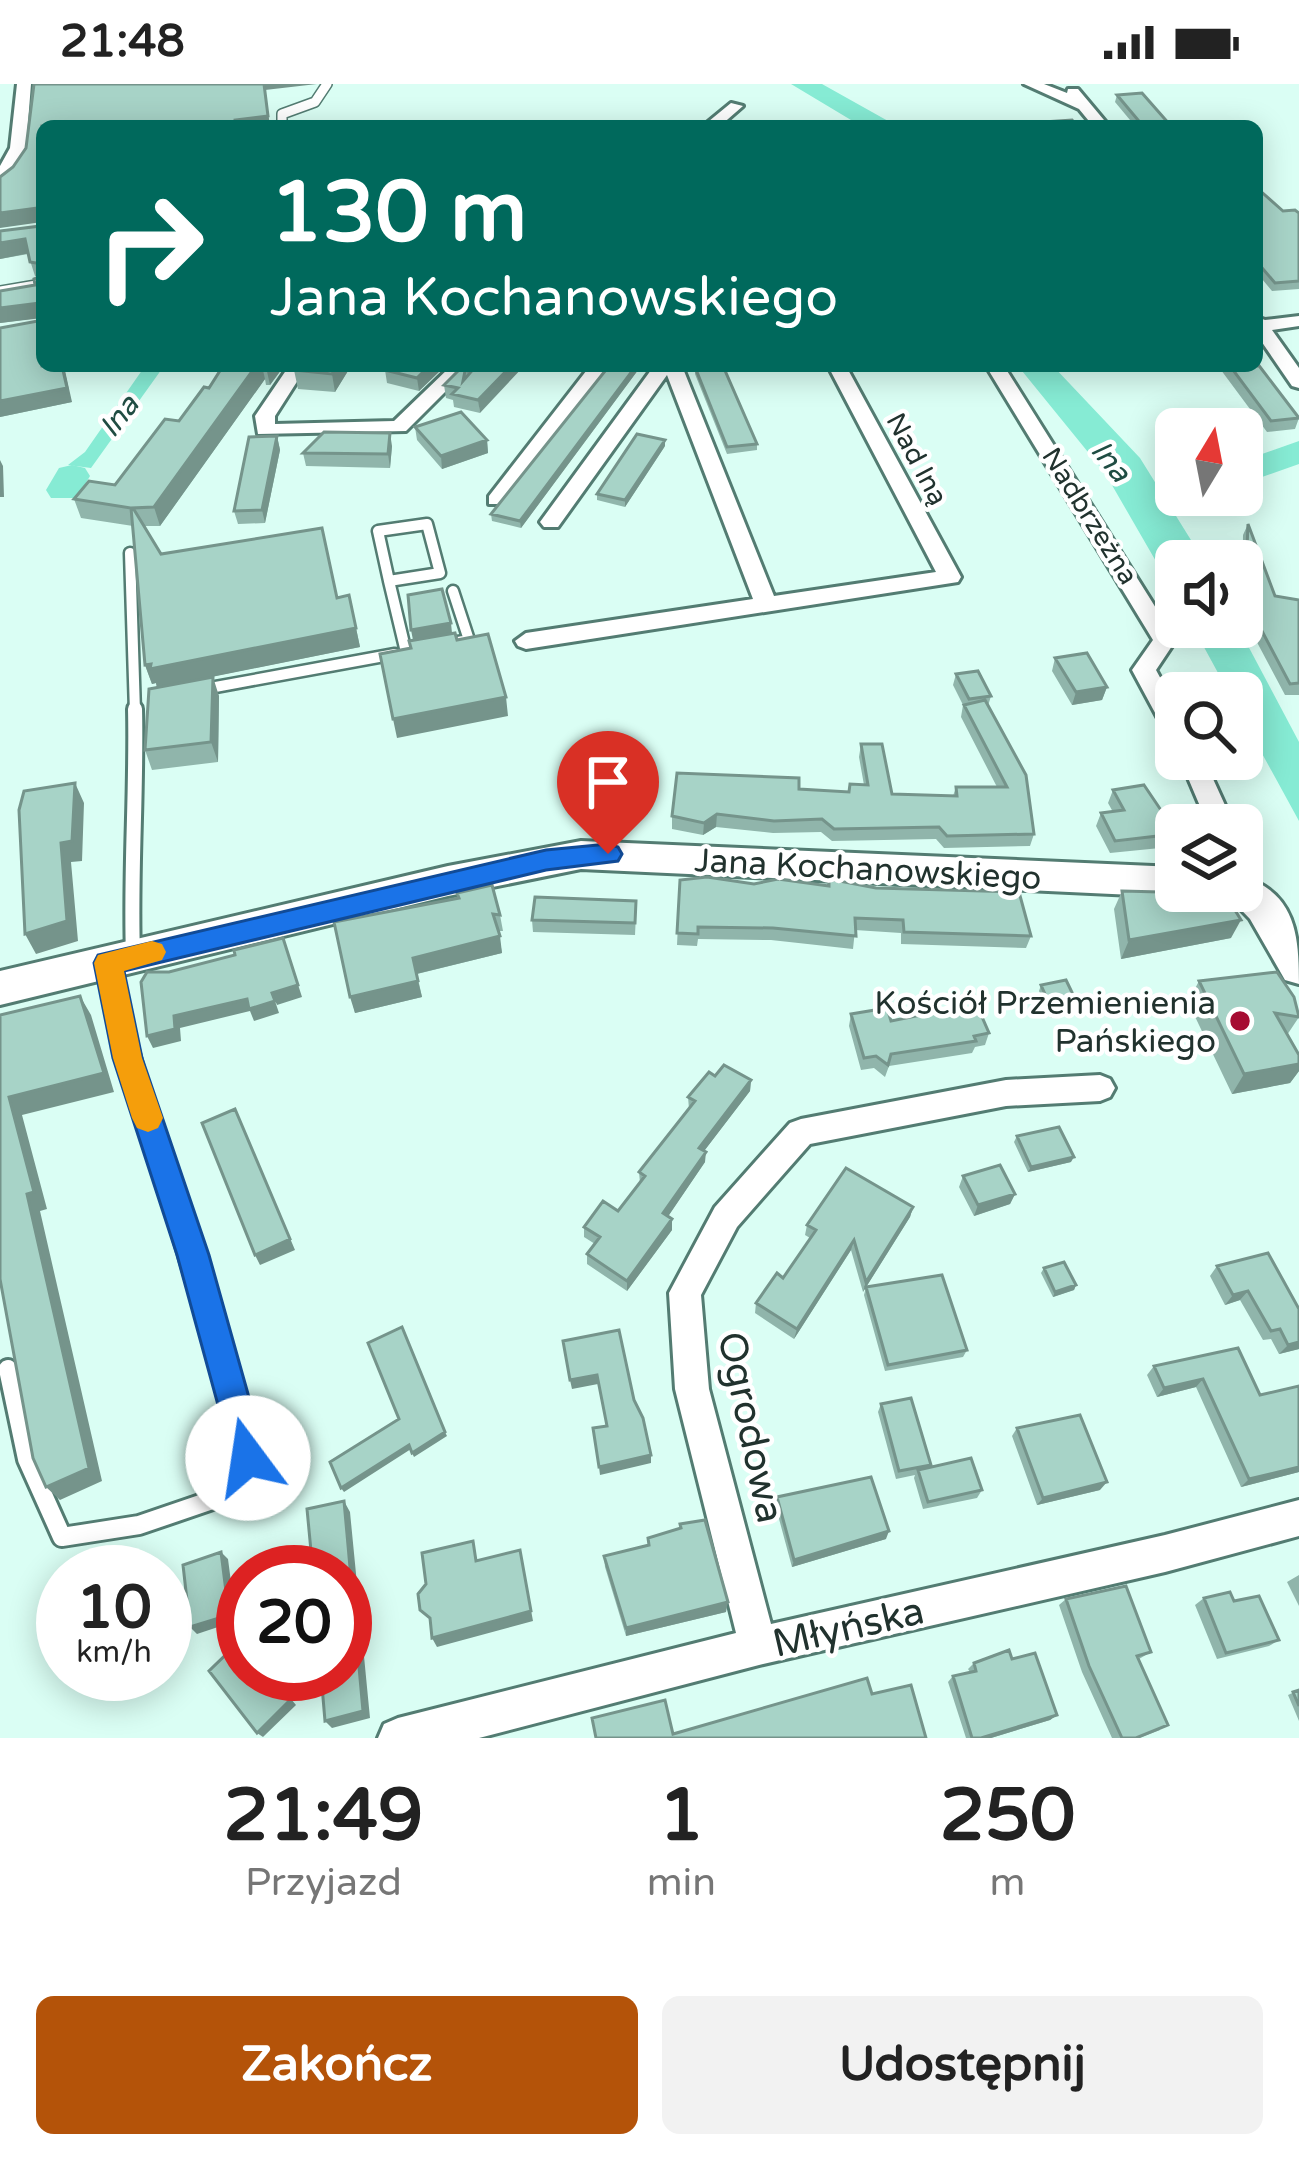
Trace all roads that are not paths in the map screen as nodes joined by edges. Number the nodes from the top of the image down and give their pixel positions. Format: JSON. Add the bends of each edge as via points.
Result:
{"nodes":[{"id":1,"x":24,"y":84,"type":"edge"},
{"id":2,"x":327,"y":84,"type":"edge"},
{"id":3,"x":1031,"y":84,"type":"edge"},
{"id":4,"x":1067,"y":84,"type":"edge"},
{"id":5,"x":736,"y":106,"type":"dead end"},
{"id":6,"x":1084,"y":106,"type":"junction"},
{"id":7,"x":282,"y":120,"type":"edge"},
{"id":8,"x":719,"y":120,"type":"edge"},
{"id":9,"x":1096,"y":120,"type":"edge"},
{"id":10,"x":0,"y":180,"type":"edge"},
{"id":11,"x":36,"y":285,"type":"edge"},
{"id":12,"x":0,"y":291,"type":"edge"},
{"id":13,"x":1299,"y":321,"type":"edge"},
{"id":14,"x":1263,"y":324,"type":"edge"},
{"id":15,"x":1263,"y":331,"type":"edge"},
{"id":16,"x":294,"y":372,"type":"edge"},
{"id":17,"x":456,"y":372,"type":"edge"},
{"id":18,"x":596,"y":372,"type":"edge"},
{"id":19,"x":660,"y":372,"type":"edge"},
{"id":20,"x":675,"y":372,"type":"edge"},
{"id":21,"x":840,"y":372,"type":"edge"},
{"id":22,"x":999,"y":372,"type":"edge"},
{"id":23,"x":1299,"y":382,"type":"edge"},
{"id":24,"x":496,"y":500,"type":"edge"},
{"id":25,"x":551,"y":522,"type":"dead end"},
{"id":26,"x":130,"y":553,"type":"edge"},
{"id":27,"x":389,"y":581,"type":"junction"},
{"id":28,"x":453,"y":591,"type":"dead end"},
{"id":29,"x":766,"y":604,"type":"junction"},
{"id":30,"x":526,"y":640,"type":"dead end"},
{"id":31,"x":448,"y":644,"type":"edge"},
{"id":32,"x":427,"y":648,"type":"edge"},
{"id":33,"x":406,"y":652,"type":"junction"},
{"id":34,"x":1155,"y":690,"type":"edge"},
{"id":35,"x":180,"y":694,"type":"edge"},
{"id":36,"x":157,"y":698,"type":"edge"},
{"id":37,"x":135,"y":702,"type":"junction"},
{"id":38,"x":1155,"y":881,"type":"edge"},
{"id":39,"x":1263,"y":907,"type":"edge"},
{"id":40,"x":120,"y":960,"type":"junction"},
{"id":41,"x":1299,"y":968,"type":"edge"},
{"id":42,"x":0,"y":988,"type":"edge"},
{"id":43,"x":1100,"y":1088,"type":"dead end"},
{"id":44,"x":8,"y":1370,"type":"edge"},
{"id":45,"x":1299,"y":1518,"type":"edge"},
{"id":46,"x":758,"y":1646,"type":"junction"},
{"id":47,"x":398,"y":1738,"type":"edge"}],
"edges":[{"from":1,"to":10,"type":"street","via":[[18,148]]},
{"from":2,"to":7,"type":"lane","via":[[311,106]]},
{"from":3,"to":6,"type":"street"},
{"from":4,"to":6,"type":"street"},
{"from":5,"to":8,"type":"street"},
{"from":6,"to":9,"type":"street"},
{"from":11,"to":12,"type":"lane"},
{"from":13,"to":14,"type":"street"},
{"from":15,"to":23,"type":"street"},
{"from":16,"to":17,"type":"street","via":[[262,424],[266,430],[399,427]]},
{"from":18,"to":24,"type":"street"},
{"from":19,"to":25,"type":"street"},
{"from":20,"to":29,"type":"street"},
{"from":21,"to":29,"type":"street","name":"Nad Iną","via":[[950,577]]},
{"from":22,"to":34,"type":"street","name":"Nadbrzeżna","via":[[1166,640],[1144,670]]},
{"from":26,"to":37,"type":"lane"},
{"from":27,"to":27,"type":"lane","via":[[440,573],[427,524],[378,531]]},
{"from":27,"to":33,"type":"lane"},
{"from":28,"to":31,"type":"lane","via":[[469,640]]},
{"from":29,"to":30,"type":"street"},
{"from":32,"to":33,"type":"lane"},
{"from":33,"to":35,"type":"lane"},
{"from":36,"to":37,"type":"lane"},
{"from":37,"to":40,"type":"lane"},
{"from":38,"to":40,"type":"street","name":"Jana Kochanowskiego","via":[[581,855]]},
{"from":39,"to":41,"type":"street"},
{"from":40,"to":42,"type":"street","name":"Jana Kochanowskiego"},
{"from":40,"to":44,"type":"lane","via":[[128,1058],[248,1458],[221,1497],[139,1525],[62,1537],[27,1459]]},
{"from":43,"to":46,"type":"street","name":"Ogrodowa","via":[[1006,1093],[801,1132],[726,1217],[685,1293],[692,1389]]},
{"from":45,"to":46,"type":"street","name":"Młyńska"},
{"from":46,"to":47,"type":"street","name":"Młyńska"}]}
